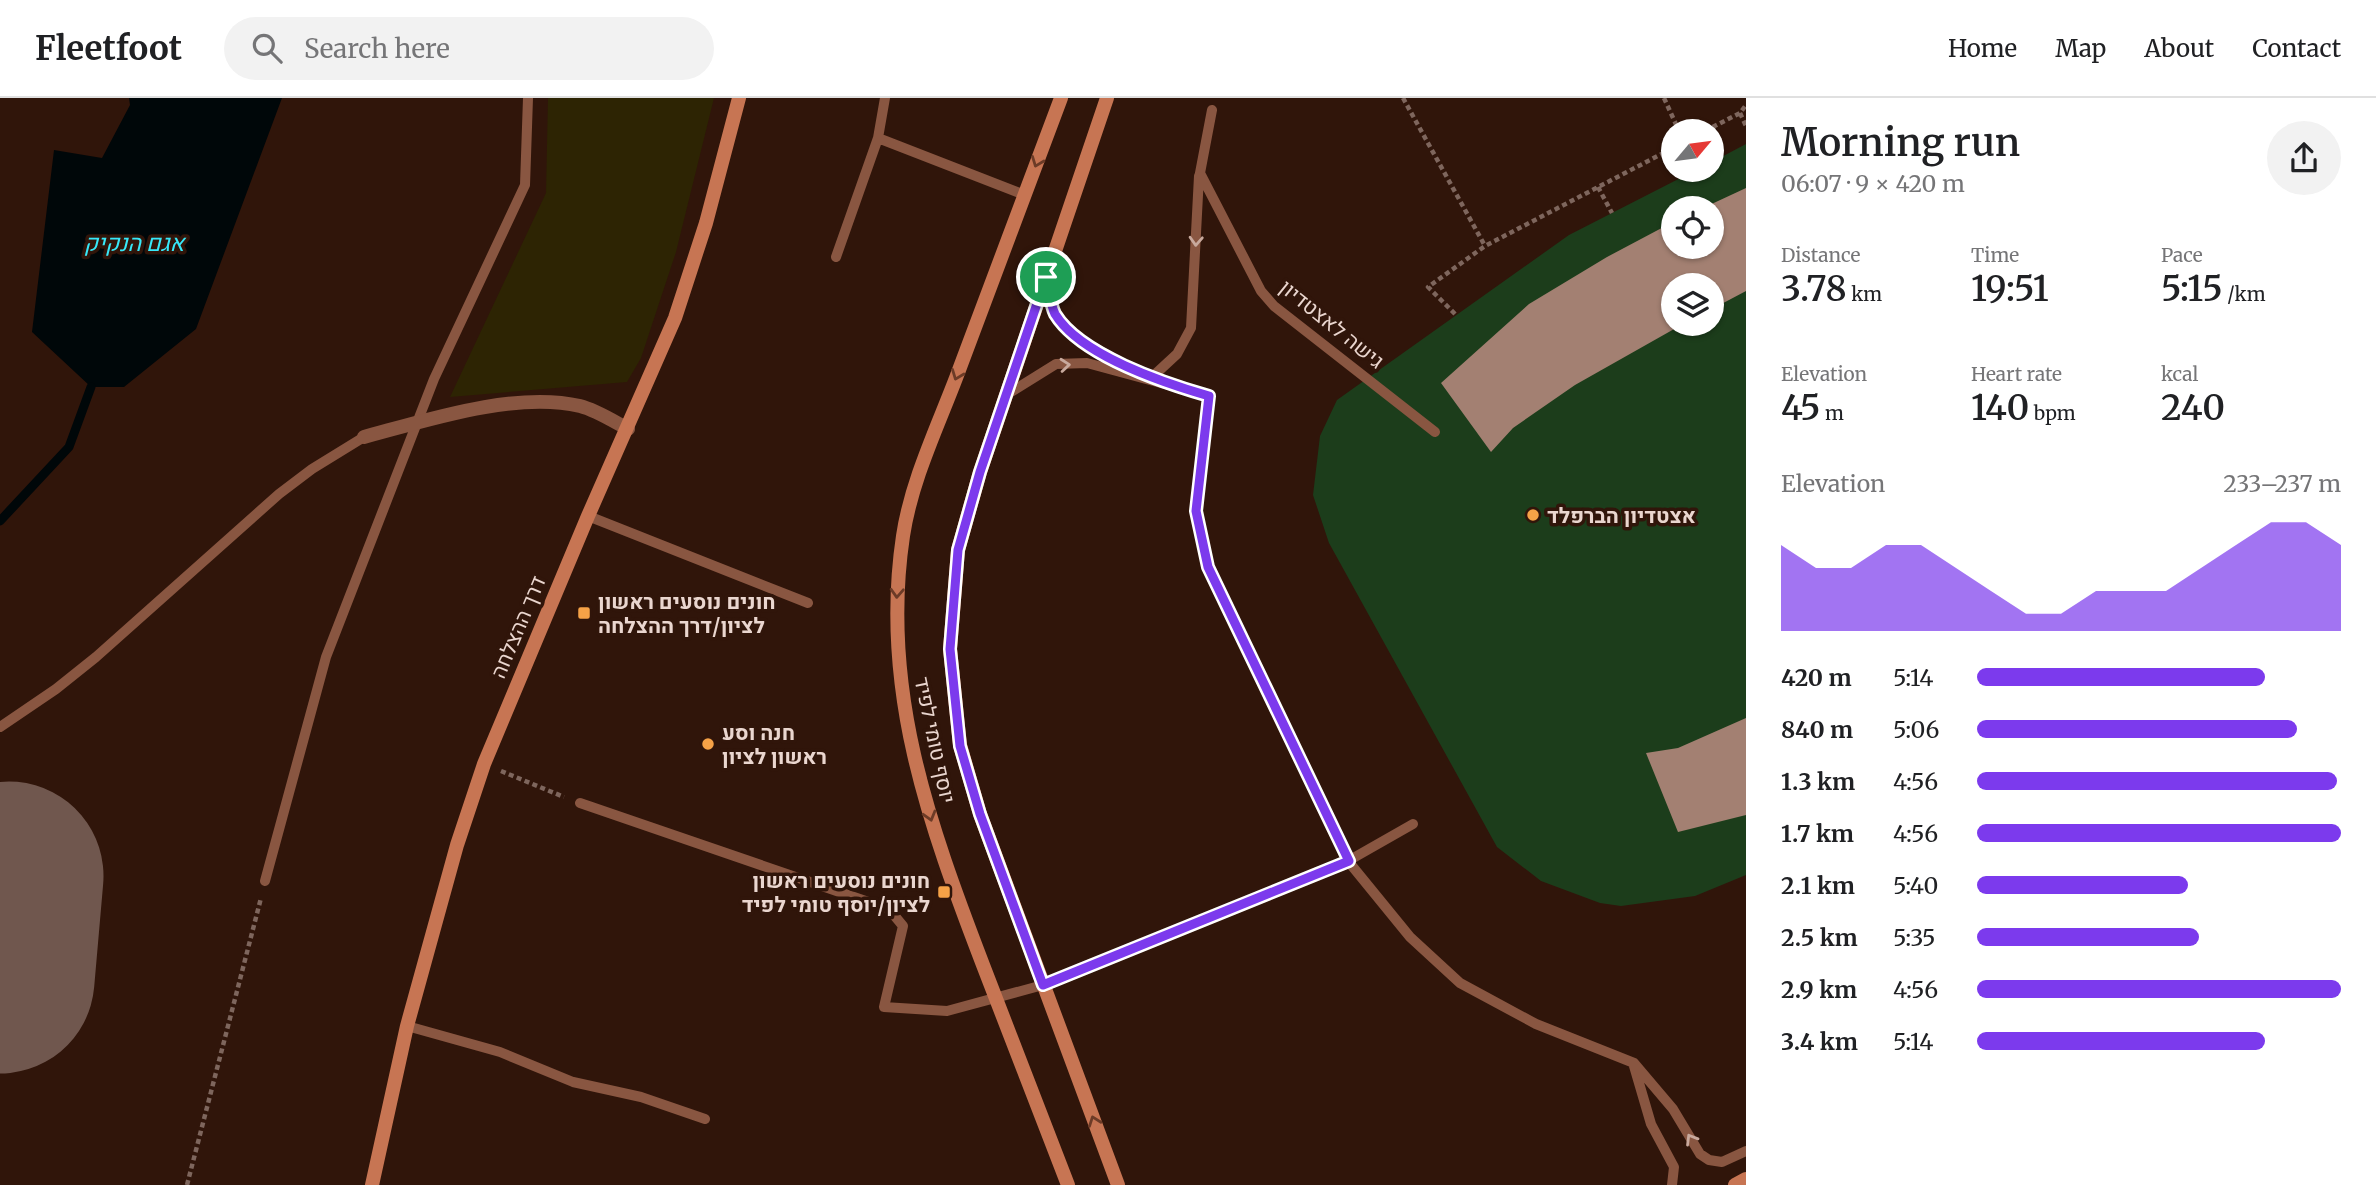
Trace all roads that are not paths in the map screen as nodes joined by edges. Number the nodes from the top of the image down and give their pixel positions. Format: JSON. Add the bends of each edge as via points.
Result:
{"nodes":[{"id":1,"x":528,"y":98,"type":"edge"},
{"id":2,"x":739,"y":98,"type":"edge"},
{"id":3,"x":885,"y":98,"type":"edge"},
{"id":4,"x":1061,"y":98,"type":"edge"},
{"id":5,"x":1107,"y":98,"type":"edge"},
{"id":6,"x":1212,"y":110,"type":"dead end"},
{"id":7,"x":878,"y":138,"type":"junction"},
{"id":8,"x":1200,"y":173,"type":"junction"},
{"id":9,"x":1025,"y":195,"type":"junction"},
{"id":10,"x":836,"y":257,"type":"dead end"},
{"id":11,"x":1046,"y":277,"type":"junction"},
{"id":12,"x":1150,"y":379,"type":"junction"},
{"id":13,"x":1006,"y":396,"type":"junction"},
{"id":14,"x":418,"y":423,"type":"junction"},
{"id":15,"x":628,"y":429,"type":"junction"},
{"id":16,"x":1436,"y":432,"type":"dead end"},
{"id":17,"x":364,"y":437,"type":"joint"},
{"id":18,"x":588,"y":516,"type":"junction"},
{"id":19,"x":808,"y":603,"type":"dead end"},
{"id":20,"x":0,"y":727,"type":"edge"},
{"id":21,"x":580,"y":803,"type":"road end"},
{"id":22,"x":1413,"y":824,"type":"dead end"},
{"id":23,"x":1349,"y":861,"type":"junction"},
{"id":24,"x":265,"y":881,"type":"road end"},
{"id":25,"x":1043,"y":985,"type":"junction"},
{"id":26,"x":995,"y":996,"type":"junction"},
{"id":27,"x":407,"y":1026,"type":"junction"},
{"id":28,"x":1634,"y":1063,"type":"junction"},
{"id":29,"x":705,"y":1119,"type":"dead end"},
{"id":30,"x":1746,"y":1151,"type":"edge"},
{"id":31,"x":1746,"y":1179,"type":"edge"},
{"id":32,"x":372,"y":1185,"type":"edge"},
{"id":33,"x":1068,"y":1185,"type":"edge"},
{"id":34,"x":1118,"y":1185,"type":"edge"},
{"id":35,"x":1672,"y":1185,"type":"edge"},
{"id":36,"x":1735,"y":1185,"type":"edge"}],
"edges":[{"from":1,"to":14,"type":"lane","via":[[525,185]]},
{"from":2,"to":15,"type":"street","name":"דרך ההצלחה","via":[[676,318]]},
{"from":3,"to":7,"type":"lane"},
{"from":4,"to":9,"type":"street","name":"יוסף טומי לפיד","one_way":true},
{"from":5,"to":11,"type":"street","name":"יוסף טומי לפיד"},
{"from":6,"to":8,"type":"lane"},
{"from":7,"to":9,"type":"lane"},
{"from":7,"to":10,"type":"lane"},
{"from":8,"to":12,"type":"lane","one_way":true,"via":[[1191,328],[1177,354]]},
{"from":8,"to":16,"type":"lane","name":"גישה לאצטדיון","via":[[1267,299]]},
{"from":9,"to":26,"type":"street","name":"יוסף טומי לפיד","one_way":true,"via":[[925,457],[903,532],[896,592],[902,706],[913,757],[952,884]]},
{"from":11,"to":12,"type":"lane","via":[[1054,312],[1072,335]]},
{"from":11,"to":13,"type":"street","name":"יוסף טומי לפיד"},
{"from":13,"to":12,"type":"lane","one_way":true,"via":[[1056,364],[1087,363]]},
{"from":12,"to":23,"type":"lane","via":[[1209,396],[1196,511],[1208,567]]},
{"from":13,"to":25,"type":"street","name":"יוסף טומי לפיד","via":[[958,550],[950,649],[960,746]]},
{"from":14,"to":15,"type":"street","via":[[516,403],[557,402],[583,407]]},
{"from":14,"to":17,"type":"street"},
{"from":14,"to":24,"type":"lane","via":[[326,657]]},
{"from":15,"to":18,"type":"street","name":"דרך ההצלחה"},
{"from":17,"to":20,"type":"lane","via":[[312,468],[56,690]]},
{"from":18,"to":19,"type":"lane"},
{"from":18,"to":27,"type":"street","name":"דרך ההצלחה","via":[[484,764]]},
{"from":21,"to":26,"type":"lane","via":[[889,909],[903,926],[884,1007],[947,1011]]},
{"from":22,"to":23,"type":"lane"},
{"from":23,"to":25,"type":"lane"},
{"from":23,"to":28,"type":"lane","via":[[1410,937],[1460,983],[1536,1024]]},
{"from":25,"to":26,"type":"lane"},
{"from":34,"to":25,"type":"street","name":"יוסף טומי לפיד","one_way":true},
{"from":26,"to":33,"type":"street","name":"יוסף טומי לפיד"},
{"from":27,"to":29,"type":"lane","via":[[499,1052],[573,1082],[641,1097]]},
{"from":27,"to":32,"type":"street","name":"דרך ההצלחה"},
{"from":30,"to":28,"type":"lane","one_way":true,"via":[[1722,1162],[1700,1154],[1673,1109]]},
{"from":28,"to":35,"type":"lane","via":[[1651,1124],[1674,1167]]},
{"from":31,"to":36,"type":"street"}]}
